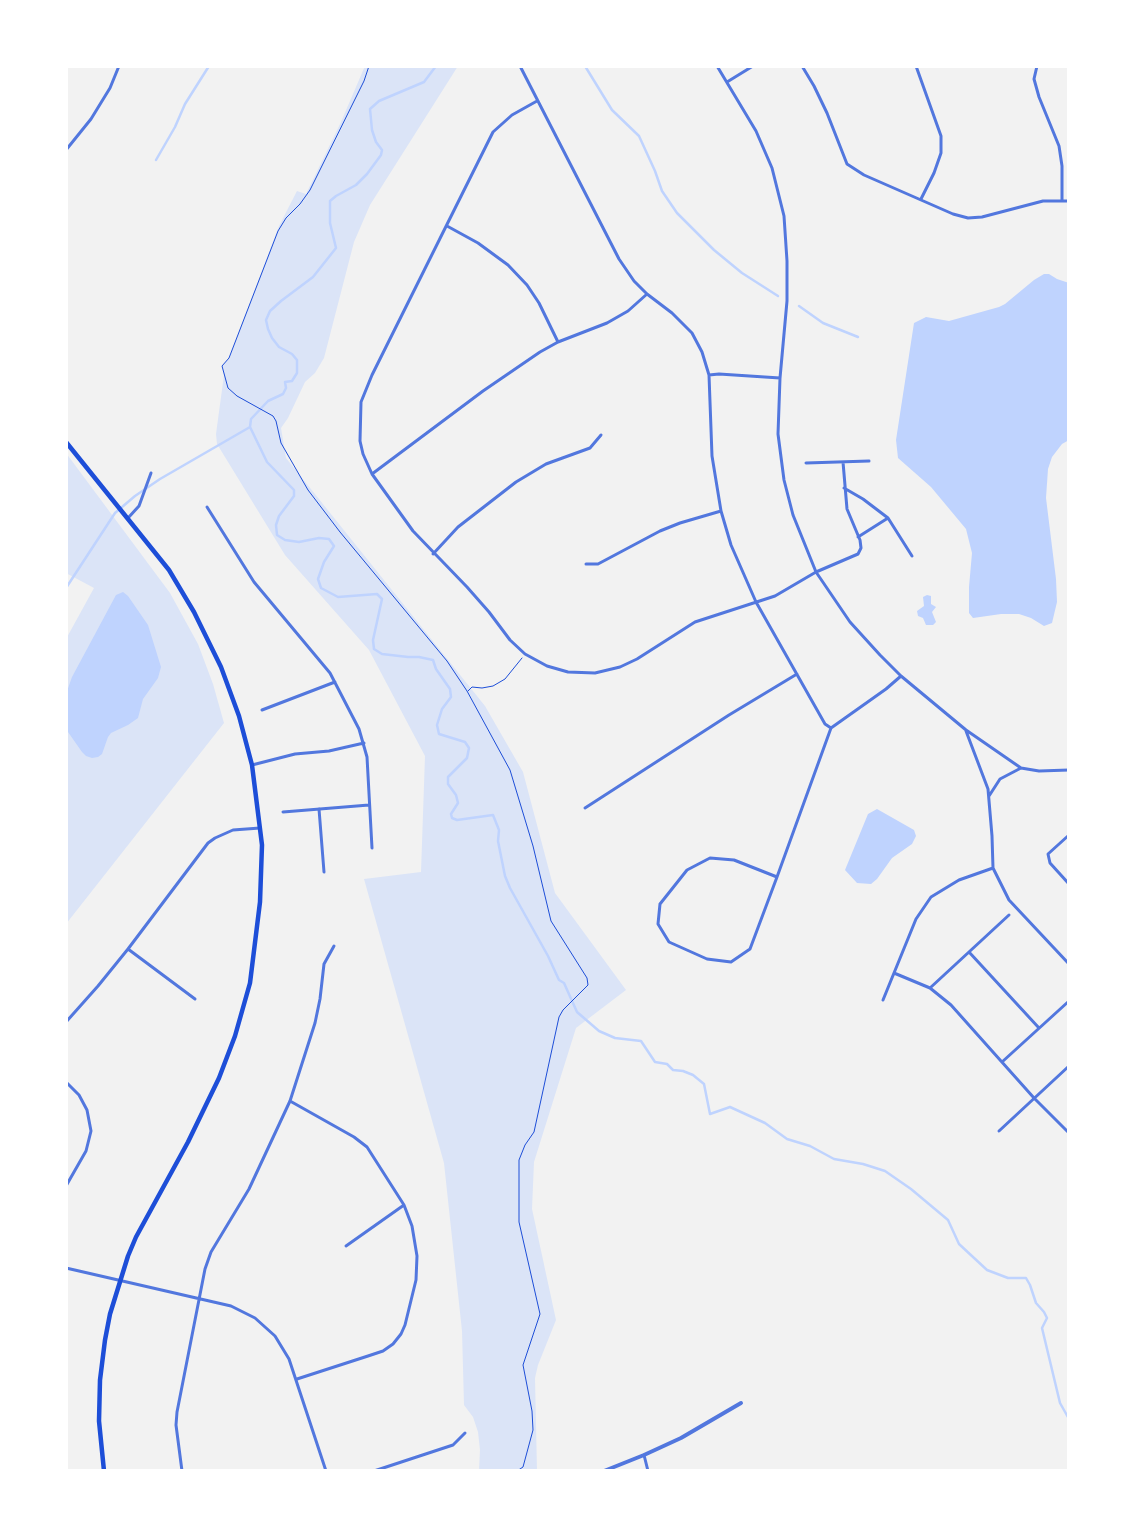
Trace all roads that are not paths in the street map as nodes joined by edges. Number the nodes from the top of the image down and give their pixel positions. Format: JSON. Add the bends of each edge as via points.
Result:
{"nodes":[{"id":1,"x":119,"y":66,"type":"edge"},
{"id":2,"x":520,"y":66,"type":"edge"},
{"id":3,"x":717,"y":66,"type":"edge"},
{"id":4,"x":753,"y":66,"type":"edge"},
{"id":5,"x":802,"y":66,"type":"edge"},
{"id":6,"x":916,"y":66,"type":"edge"},
{"id":7,"x":1037,"y":66,"type":"edge"},
{"id":8,"x":727,"y":82,"type":"junction"},
{"id":9,"x":537,"y":101,"type":"junction"},
{"id":10,"x":66,"y":150,"type":"edge"},
{"id":11,"x":920,"y":199,"type":"junction"},
{"id":12,"x":1062,"y":200,"type":"junction"},
{"id":13,"x":1069,"y":201,"type":"edge"},
{"id":14,"x":447,"y":226,"type":"junction"},
{"id":15,"x":647,"y":294,"type":"junction"},
{"id":16,"x":558,"y":342,"type":"junction"},
{"id":17,"x":710,"y":375,"type":"junction"},
{"id":18,"x":780,"y":378,"type":"junction"},
{"id":19,"x":601,"y":435,"type":"dead end"},
{"id":20,"x":66,"y":442,"type":"edge"},
{"id":21,"x":869,"y":461,"type":"dead end"},
{"id":22,"x":843,"y":462,"type":"junction"},
{"id":23,"x":806,"y":463,"type":"dead end"},
{"id":24,"x":151,"y":473,"type":"dead end"},
{"id":25,"x":372,"y":474,"type":"junction"},
{"id":26,"x":844,"y":488,"type":"junction"},
{"id":27,"x":206,"y":507,"type":"dead end"},
{"id":28,"x":721,"y":511,"type":"junction"},
{"id":29,"x":128,"y":518,"type":"junction"},
{"id":30,"x":888,"y":518,"type":"junction"},
{"id":31,"x":858,"y":537,"type":"junction"},
{"id":32,"x":433,"y":554,"type":"junction"},
{"id":33,"x":912,"y":556,"type":"dead end"},
{"id":34,"x":586,"y":564,"type":"dead end"},
{"id":35,"x":816,"y":572,"type":"junction"},
{"id":36,"x":756,"y":602,"type":"junction"},
{"id":37,"x":797,"y":674,"type":"junction"},
{"id":38,"x":901,"y":676,"type":"junction"},
{"id":39,"x":335,"y":682,"type":"junction"},
{"id":40,"x":262,"y":710,"type":"dead end"},
{"id":41,"x":832,"y":728,"type":"junction"},
{"id":42,"x":966,"y":730,"type":"junction"},
{"id":43,"x":364,"y":742,"type":"junction"},
{"id":44,"x":252,"y":765,"type":"junction"},
{"id":45,"x":1022,"y":768,"type":"junction"},
{"id":46,"x":1069,"y":770,"type":"edge"},
{"id":47,"x":989,"y":797,"type":"junction"},
{"id":48,"x":370,"y":805,"type":"junction"},
{"id":49,"x":585,"y":808,"type":"dead end"},
{"id":50,"x":319,"y":809,"type":"junction"},
{"id":51,"x":283,"y":812,"type":"dead end"},
{"id":52,"x":260,"y":828,"type":"junction"},
{"id":53,"x":1069,"y":835,"type":"edge"},
{"id":54,"x":372,"y":848,"type":"dead end"},
{"id":55,"x":993,"y":868,"type":"junction"},
{"id":56,"x":324,"y":872,"type":"dead end"},
{"id":57,"x":777,"y":877,"type":"junction"},
{"id":58,"x":1069,"y":884,"type":"edge"},
{"id":59,"x":1009,"y":916,"type":"dead end"},
{"id":60,"x":334,"y":946,"type":"dead end"},
{"id":61,"x":128,"y":949,"type":"junction"},
{"id":62,"x":969,"y":952,"type":"junction"},
{"id":63,"x":1069,"y":964,"type":"edge"},
{"id":64,"x":894,"y":973,"type":"junction"},
{"id":65,"x":930,"y":988,"type":"junction"},
{"id":66,"x":195,"y":999,"type":"dead end"},
{"id":67,"x":883,"y":1000,"type":"dead end"},
{"id":68,"x":1069,"y":1001,"type":"edge"},
{"id":69,"x":66,"y":1022,"type":"edge"},
{"id":70,"x":1039,"y":1028,"type":"junction"},
{"id":71,"x":1002,"y":1062,"type":"junction"},
{"id":72,"x":1069,"y":1066,"type":"edge"},
{"id":73,"x":66,"y":1082,"type":"edge"},
{"id":74,"x":1034,"y":1098,"type":"junction"},
{"id":75,"x":290,"y":1101,"type":"junction"},
{"id":76,"x":999,"y":1131,"type":"dead end"},
{"id":77,"x":1069,"y":1133,"type":"edge"},
{"id":78,"x":66,"y":1186,"type":"edge"},
{"id":79,"x":404,"y":1205,"type":"junction"},
{"id":80,"x":346,"y":1246,"type":"dead end"},
{"id":81,"x":66,"y":1268,"type":"edge"},
{"id":82,"x":120,"y":1280,"type":"junction"},
{"id":83,"x":199,"y":1298,"type":"junction"},
{"id":84,"x":297,"y":1379,"type":"junction"},
{"id":85,"x":741,"y":1403,"type":"dead end"},
{"id":86,"x":465,"y":1433,"type":"dead end"},
{"id":87,"x":644,"y":1455,"type":"junction"},
{"id":88,"x":104,"y":1471,"type":"edge"},
{"id":89,"x":182,"y":1471,"type":"edge"},
{"id":90,"x":326,"y":1471,"type":"edge"},
{"id":91,"x":374,"y":1471,"type":"edge"},
{"id":92,"x":604,"y":1471,"type":"edge"},
{"id":93,"x":648,"y":1471,"type":"edge"}],
"edges":[{"from":1,"to":10,"type":"street","via":[[91,119]]},
{"from":2,"to":9,"type":"street"},
{"from":3,"to":8,"type":"street"},
{"from":4,"to":8,"type":"street"},
{"from":5,"to":11,"type":"street","via":[[827,113],[847,164],[864,175]]},
{"from":6,"to":11,"type":"street","via":[[941,136],[941,153]]},
{"from":7,"to":12,"type":"street","via":[[1034,79],[1059,146]]},
{"from":8,"to":18,"type":"street","via":[[756,131],[772,168],[784,216],[787,301]]},
{"from":9,"to":14,"type":"street","via":[[512,115],[494,132]]},
{"from":9,"to":15,"type":"street","via":[[619,259]]},
{"from":11,"to":12,"type":"street","via":[[968,218],[1043,201]]},
{"from":12,"to":13,"type":"street"},
{"from":14,"to":16,"type":"street","via":[[508,265],[527,285]]},
{"from":14,"to":25,"type":"street","via":[[361,402],[360,442]]},
{"from":15,"to":16,"type":"street","via":[[614,319]]},
{"from":15,"to":17,"type":"street","via":[[692,333]]},
{"from":16,"to":25,"type":"street","via":[[483,391]]},
{"from":17,"to":18,"type":"street"},
{"from":17,"to":28,"type":"street","via":[[712,456]]},
{"from":18,"to":35,"type":"street","via":[[778,434],[784,480],[793,515]]},
{"from":19,"to":32,"type":"street","via":[[590,448],[546,464],[516,482],[458,527]]},
{"from":20,"to":29,"type":"main road"},
{"from":21,"to":22,"type":"street"},
{"from":22,"to":23,"type":"street"},
{"from":22,"to":26,"type":"street"},
{"from":24,"to":29,"type":"street","via":[[140,506]]},
{"from":25,"to":32,"type":"street"},
{"from":26,"to":30,"type":"street"},
{"from":26,"to":31,"type":"street","via":[[847,509]]},
{"from":27,"to":39,"type":"street","via":[[251,577],[324,664]]},
{"from":28,"to":34,"type":"street","via":[[660,531],[598,564]]},
{"from":28,"to":36,"type":"street","via":[[731,545]]},
{"from":29,"to":44,"type":"main road","via":[[169,570],[194,612],[221,667]]},
{"from":30,"to":31,"type":"street"},
{"from":30,"to":33,"type":"street"},
{"from":31,"to":35,"type":"street","via":[[861,548],[858,554]]},
{"from":32,"to":36,"type":"street","via":[[467,587],[525,654],[547,666],[568,672],[595,672],[620,667],[695,622]]},
{"from":35,"to":36,"type":"street","via":[[775,596]]},
{"from":35,"to":38,"type":"street","via":[[850,622]]},
{"from":36,"to":37,"type":"street"},
{"from":37,"to":41,"type":"street","via":[[825,724]]},
{"from":37,"to":49,"type":"street"},
{"from":38,"to":41,"type":"street"},
{"from":38,"to":42,"type":"street"},
{"from":39,"to":40,"type":"street"},
{"from":39,"to":43,"type":"street"},
{"from":41,"to":57,"type":"street"},
{"from":42,"to":45,"type":"street"},
{"from":42,"to":47,"type":"street"},
{"from":43,"to":44,"type":"street"},
{"from":43,"to":48,"type":"street"},
{"from":44,"to":52,"type":"main road"},
{"from":45,"to":46,"type":"street"},
{"from":45,"to":47,"type":"street","via":[[1000,779]]},
{"from":47,"to":55,"type":"street"},
{"from":48,"to":50,"type":"street"},
{"from":48,"to":54,"type":"street"},
{"from":50,"to":51,"type":"street"},
{"from":50,"to":56,"type":"street"},
{"from":52,"to":61,"type":"street","via":[[233,830],[208,843]]},
{"from":52,"to":82,"type":"main road","via":[[260,902],[250,983],[235,1036],[188,1142],[136,1237]]},
{"from":53,"to":58,"type":"street","via":[[1048,854],[1050,864]]},
{"from":55,"to":63,"type":"street","via":[[1009,900]]},
{"from":55,"to":64,"type":"street","via":[[959,880],[931,897],[916,918]]},
{"from":57,"to":57,"type":"street","via":[[750,949],[732,962],[707,959],[669,942],[658,924],[660,904],[687,870],[710,858],[734,860]]},
{"from":59,"to":62,"type":"street"},
{"from":60,"to":75,"type":"street","via":[[324,964],[315,1023]]},
{"from":61,"to":66,"type":"street"},
{"from":61,"to":69,"type":"street"},
{"from":62,"to":65,"type":"street"},
{"from":62,"to":70,"type":"street"},
{"from":64,"to":65,"type":"street"},
{"from":64,"to":67,"type":"street"},
{"from":65,"to":71,"type":"street","via":[[951,1005]]},
{"from":68,"to":70,"type":"street"},
{"from":70,"to":71,"type":"street"},
{"from":71,"to":74,"type":"street"},
{"from":72,"to":74,"type":"street"},
{"from":73,"to":78,"type":"street","via":[[79,1095],[87,1110],[91,1131],[86,1151]]},
{"from":74,"to":76,"type":"street"},
{"from":74,"to":77,"type":"street"},
{"from":75,"to":79,"type":"street","via":[[362,1142]]},
{"from":75,"to":83,"type":"street","via":[[249,1189],[211,1252]]},
{"from":79,"to":80,"type":"street"},
{"from":79,"to":84,"type":"street","via":[[415,1241],[417,1269],[401,1334],[383,1351]]},
{"from":81,"to":82,"type":"street"},
{"from":82,"to":83,"type":"street"},
{"from":82,"to":88,"type":"main road","via":[[105,1340],[100,1380],[99,1421]]},
{"from":83,"to":84,"type":"street","via":[[237,1308],[265,1326],[282,1346]]},
{"from":83,"to":89,"type":"street","via":[[177,1412]]},
{"from":84,"to":90,"type":"street"},
{"from":85,"to":87,"type":"street"},
{"from":86,"to":91,"type":"street","via":[[453,1445]]},
{"from":87,"to":92,"type":"street"},
{"from":87,"to":93,"type":"street"}]}
